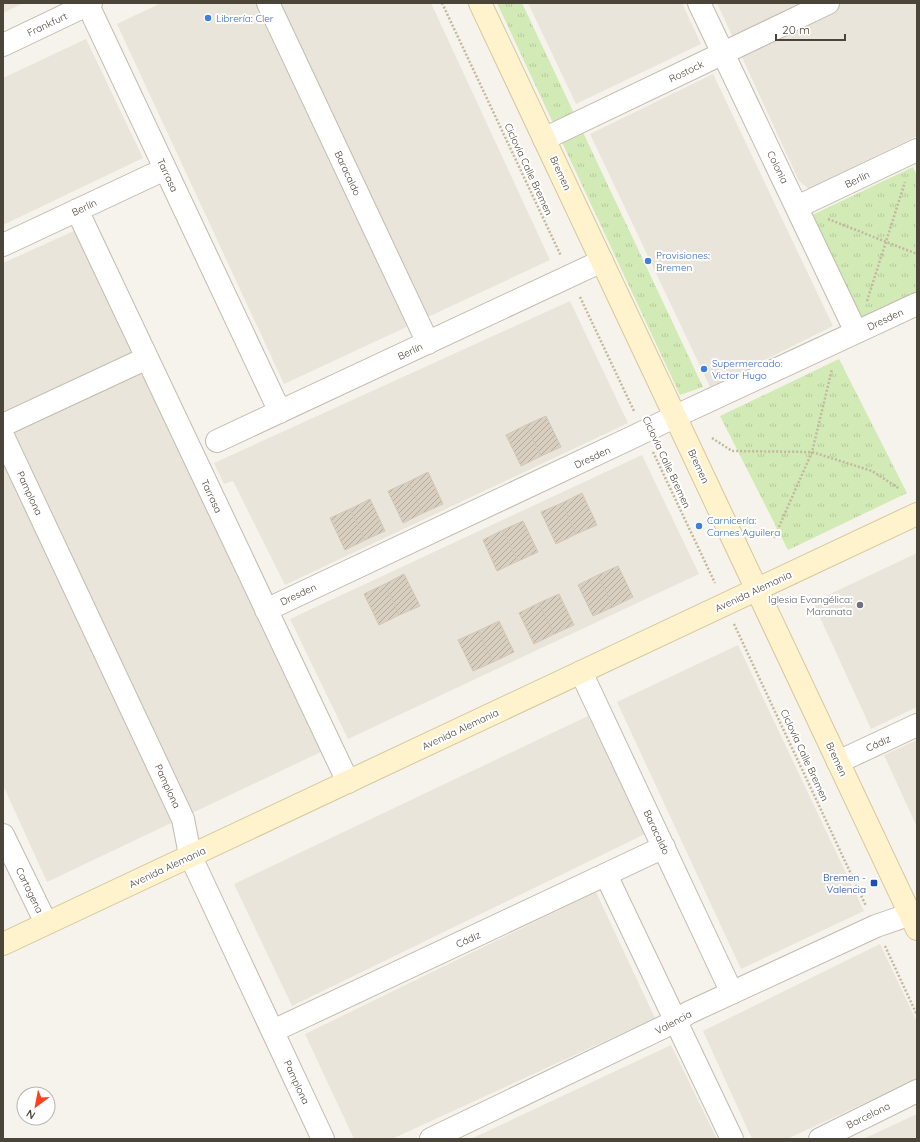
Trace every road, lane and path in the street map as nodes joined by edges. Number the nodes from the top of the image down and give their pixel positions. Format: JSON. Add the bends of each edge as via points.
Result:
{"nodes":[{"id":1,"x":268,"y":3,"type":"edge"},
{"id":2,"x":442,"y":3,"type":"edge"},
{"id":3,"x":480,"y":3,"type":"edge"},
{"id":4,"x":699,"y":3,"type":"edge"},
{"id":5,"x":828,"y":3,"type":"edge"},
{"id":6,"x":88,"y":4,"type":"edge"},
{"id":7,"x":3,"y":45,"type":"edge"},
{"id":8,"x":723,"y":53,"type":"junction"},
{"id":9,"x":544,"y":139,"type":"junction"},
{"id":10,"x":916,"y":152,"type":"edge"},
{"id":11,"x":165,"y":169,"type":"junction"},
{"id":12,"x":797,"y":207,"type":"junction"},
{"id":13,"x":77,"y":210,"type":"junction"},
{"id":14,"x":886,"y":242,"type":"junction"},
{"id":15,"x":3,"y":245,"type":"edge"},
{"id":16,"x":917,"y":254,"type":"edge"},
{"id":17,"x":602,"y":261,"type":"junction"},
{"id":18,"x":570,"y":276,"type":"junction"},
{"id":19,"x":917,"y":304,"type":"edge"},
{"id":20,"x":848,"y":336,"type":"junction"},
{"id":21,"x":428,"y":343,"type":"junction"},
{"id":22,"x":147,"y":358,"type":"junction"},
{"id":23,"x":280,"y":412,"type":"junction"},
{"id":24,"x":676,"y":416,"type":"junction"},
{"id":25,"x":3,"y":425,"type":"edge"},
{"id":26,"x":644,"y":432,"type":"junction"},
{"id":27,"x":707,"y":435,"type":"dead end"},
{"id":28,"x":3,"y":436,"type":"edge"},
{"id":29,"x":217,"y":441,"type":"dead end"},
{"id":30,"x":812,"y":452,"type":"junction"},
{"id":31,"x":900,"y":488,"type":"dead end"},
{"id":32,"x":917,"y":514,"type":"edge"},
{"id":33,"x":774,"y":538,"type":"dead end"},
{"id":34,"x":758,"y":589,"type":"junction"},
{"id":35,"x":725,"y":604,"type":"junction"},
{"id":36,"x":266,"y":610,"type":"junction"},
{"id":37,"x":581,"y":672,"type":"junction"},
{"id":38,"x":917,"y":725,"type":"edge"},
{"id":39,"x":838,"y":762,"type":"junction"},
{"id":40,"x":348,"y":782,"type":"junction"},
{"id":41,"x":3,"y":835,"type":"edge"},
{"id":42,"x":664,"y":847,"type":"junction"},
{"id":43,"x":190,"y":855,"type":"junction"},
{"id":44,"x":606,"y":874,"type":"junction"},
{"id":45,"x":915,"y":919,"type":"edge"},
{"id":46,"x":46,"y":924,"type":"junction"},
{"id":47,"x":876,"y":926,"type":"junction"},
{"id":48,"x":3,"y":944,"type":"edge"},
{"id":49,"x":732,"y":993,"type":"junction"},
{"id":50,"x":917,"y":1015,"type":"edge"},
{"id":51,"x":676,"y":1021,"type":"junction"},
{"id":52,"x":273,"y":1031,"type":"junction"},
{"id":53,"x":917,"y":1091,"type":"edge"},
{"id":54,"x":324,"y":1139,"type":"edge"},
{"id":55,"x":431,"y":1139,"type":"edge"},
{"id":56,"x":732,"y":1139,"type":"edge"},
{"id":57,"x":820,"y":1139,"type":"edge"}],
"edges":[{"from":1,"to":21,"type":"street","name":"Baracaldo"},
{"from":2,"to":18,"type":"path","name":"Ciclovía Calle Bremen"},
{"from":3,"to":9,"type":"street","name":"Bremen"},
{"from":4,"to":8,"type":"street","name":"Colonia"},
{"from":5,"to":8,"type":"street","name":"Rostock"},
{"from":6,"to":7,"type":"street","name":"Frankfurt"},
{"from":6,"to":11,"type":"street","name":"Tarrasa"},
{"from":8,"to":9,"type":"street","name":"Rostock"},
{"from":8,"to":12,"type":"street","name":"Colonia"},
{"from":9,"to":17,"type":"street","name":"Bremen"},
{"from":10,"to":12,"type":"street","name":"Berlín"},
{"from":10,"to":14,"type":"path"},
{"from":11,"to":13,"type":"street","name":"Berlín"},
{"from":11,"to":23,"type":"street","name":"Tarrasa"},
{"from":12,"to":14,"type":"path"},
{"from":12,"to":20,"type":"street","name":"Colonia"},
{"from":13,"to":15,"type":"street","name":"Berlín"},
{"from":13,"to":22,"type":"street","name":"Tarrasa"},
{"from":14,"to":16,"type":"path"},
{"from":14,"to":20,"type":"path"},
{"from":17,"to":18,"type":"street","name":"Berlín"},
{"from":17,"to":24,"type":"street","name":"Bremen"},
{"from":18,"to":21,"type":"street","name":"Berlín"},
{"from":18,"to":26,"type":"path","name":"Ciclovía Calle Bremen"},
{"from":19,"to":20,"type":"street","name":"Dresden"},
{"from":20,"to":24,"type":"street","name":"Dresden"},
{"from":20,"to":30,"type":"path"},
{"from":21,"to":23,"type":"street","name":"Berlín"},
{"from":22,"to":25,"type":"street"},
{"from":22,"to":36,"type":"street","name":"Tarrasa"},
{"from":23,"to":29,"type":"street","name":"Berlín"},
{"from":24,"to":26,"type":"street","name":"Dresden"},
{"from":24,"to":34,"type":"street","name":"Bremen"},
{"from":26,"to":35,"type":"path","name":"Ciclovía Calle Bremen"},
{"from":26,"to":36,"type":"street","name":"Dresden"},
{"from":27,"to":30,"type":"path","via":[[732,451]]},
{"from":28,"to":43,"type":"street","name":"Pamplona","via":[[184,819]]},
{"from":30,"to":31,"type":"path","via":[[872,471]]},
{"from":30,"to":33,"type":"path"},
{"from":32,"to":34,"type":"street","name":"Avenida Alemania"},
{"from":34,"to":35,"type":"street","name":"Avenida Alemania"},
{"from":34,"to":39,"type":"street","name":"Bremen"},
{"from":35,"to":37,"type":"street","name":"Avenida Alemania"},
{"from":35,"to":47,"type":"path","name":"Ciclovía Calle Bremen"},
{"from":36,"to":40,"type":"street","name":"Tarrasa"},
{"from":37,"to":40,"type":"street","name":"Avenida Alemania"},
{"from":37,"to":42,"type":"street","name":"Baracaldo"},
{"from":38,"to":39,"type":"street","name":"Cádiz"},
{"from":39,"to":45,"type":"street","name":"Bremen"},
{"from":40,"to":43,"type":"street","name":"Avenida Alemania"},
{"from":41,"to":46,"type":"street","name":"Cartagena"},
{"from":42,"to":44,"type":"street","name":"Cádiz"},
{"from":42,"to":49,"type":"street","name":"Baracaldo"},
{"from":43,"to":46,"type":"street","name":"Avenida Alemania"},
{"from":43,"to":52,"type":"street","name":"Pamplona"},
{"from":44,"to":51,"type":"street"},
{"from":44,"to":52,"type":"street","name":"Cádiz"},
{"from":45,"to":47,"type":"street","name":"Valencia"},
{"from":46,"to":48,"type":"street","name":"Avenida Alemania"},
{"from":47,"to":49,"type":"street","name":"Valencia"},
{"from":47,"to":50,"type":"path","name":"Ciclovía Calle Bremen"},
{"from":49,"to":51,"type":"street","name":"Valencia"},
{"from":51,"to":55,"type":"street","name":"Valencia"},
{"from":51,"to":56,"type":"street"},
{"from":52,"to":54,"type":"street","name":"Pamplona"},
{"from":53,"to":57,"type":"street","name":"Barcelona"}]}
